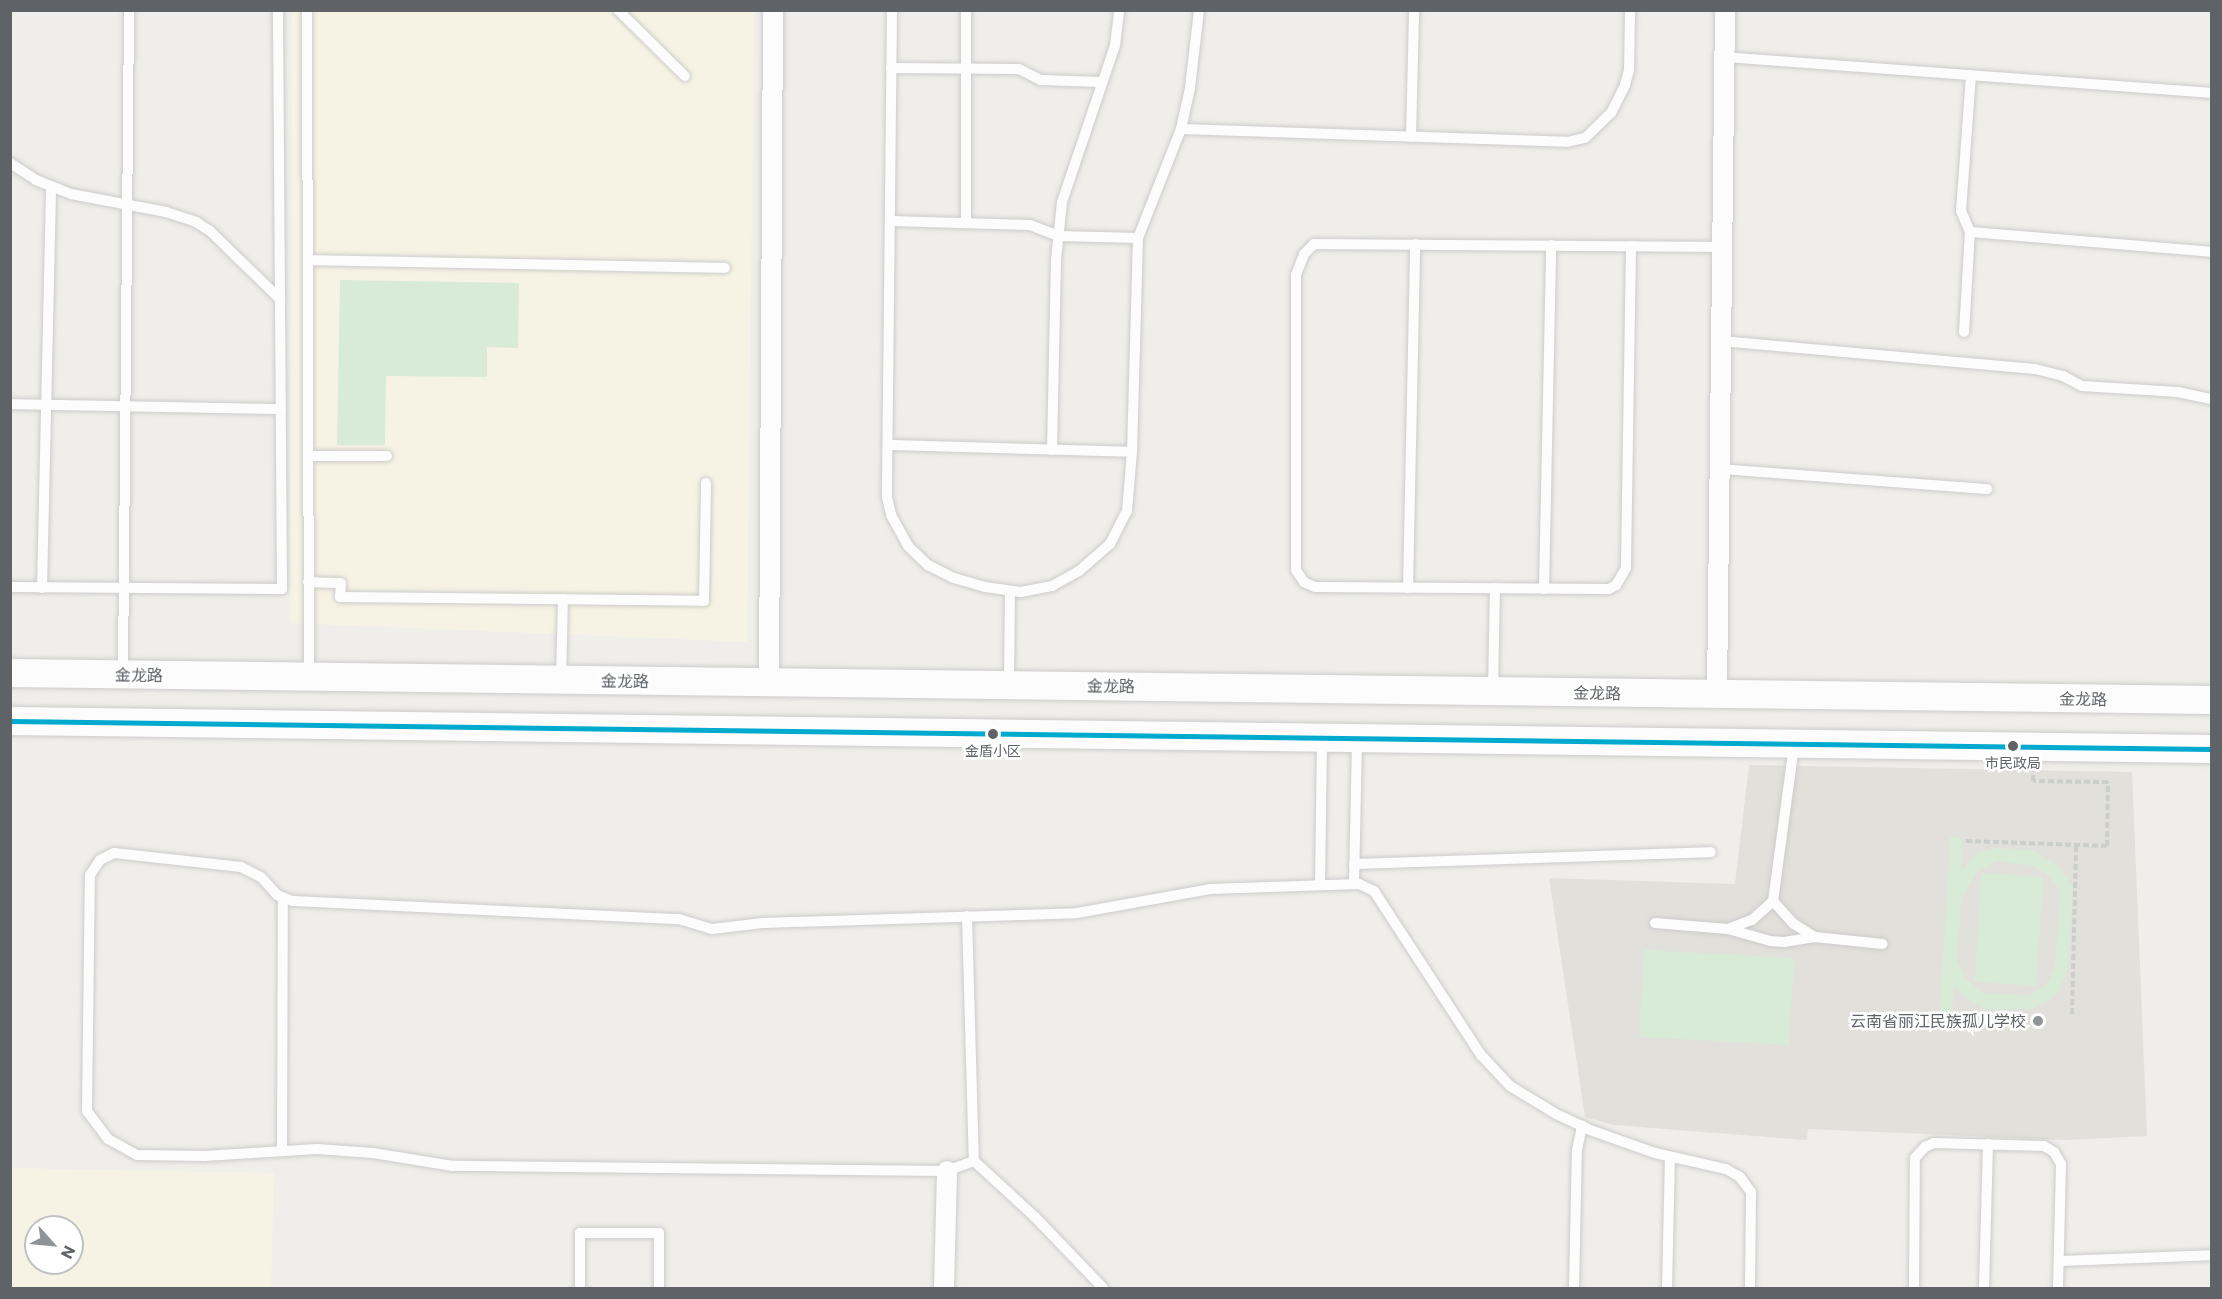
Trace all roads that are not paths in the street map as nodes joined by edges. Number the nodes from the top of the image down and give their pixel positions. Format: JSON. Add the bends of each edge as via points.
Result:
{"nodes":[{"id":1,"x":129,"y":10,"type":"edge"},
{"id":2,"x":278,"y":10,"type":"edge"},
{"id":3,"x":307,"y":10,"type":"edge"},
{"id":4,"x":618,"y":10,"type":"edge"},
{"id":5,"x":773,"y":10,"type":"edge"},
{"id":6,"x":892,"y":10,"type":"edge"},
{"id":7,"x":966,"y":10,"type":"edge"},
{"id":8,"x":1119,"y":10,"type":"edge"},
{"id":9,"x":1199,"y":10,"type":"edge"},
{"id":10,"x":1414,"y":10,"type":"edge"},
{"id":11,"x":1630,"y":10,"type":"edge"},
{"id":12,"x":1725,"y":10,"type":"edge"},
{"id":13,"x":1724,"y":57,"type":"junction"},
{"id":14,"x":891,"y":68,"type":"junction"},
{"id":15,"x":966,"y":68,"type":"junction"},
{"id":16,"x":1971,"y":75,"type":"junction"},
{"id":17,"x":685,"y":76,"type":"dead end"},
{"id":18,"x":1101,"y":82,"type":"junction"},
{"id":19,"x":2211,"y":93,"type":"edge"},
{"id":20,"x":1181,"y":129,"type":"junction"},
{"id":21,"x":1411,"y":136,"type":"junction"},
{"id":22,"x":10,"y":164,"type":"edge"},
{"id":23,"x":51,"y":187,"type":"junction"},
{"id":24,"x":127,"y":205,"type":"junction"},
{"id":25,"x":890,"y":221,"type":"junction"},
{"id":26,"x":966,"y":223,"type":"junction"},
{"id":27,"x":1970,"y":232,"type":"junction"},
{"id":28,"x":1058,"y":236,"type":"junction"},
{"id":29,"x":1138,"y":238,"type":"junction"},
{"id":30,"x":1415,"y":244,"type":"junction"},
{"id":31,"x":1551,"y":246,"type":"junction"},
{"id":32,"x":1631,"y":246,"type":"junction"},
{"id":33,"x":1722,"y":247,"type":"junction"},
{"id":34,"x":2211,"y":252,"type":"edge"},
{"id":35,"x":308,"y":260,"type":"junction"},
{"id":36,"x":725,"y":268,"type":"dead end"},
{"id":37,"x":280,"y":299,"type":"junction"},
{"id":38,"x":1964,"y":332,"type":"dead end"},
{"id":39,"x":1721,"y":341,"type":"junction"},
{"id":40,"x":2211,"y":399,"type":"edge"},
{"id":41,"x":10,"y":404,"type":"edge"},
{"id":42,"x":46,"y":405,"type":"junction"},
{"id":43,"x":126,"y":406,"type":"junction"},
{"id":44,"x":281,"y":409,"type":"junction"},
{"id":45,"x":888,"y":445,"type":"junction"},
{"id":46,"x":1052,"y":450,"type":"junction"},
{"id":47,"x":1132,"y":452,"type":"junction"},
{"id":48,"x":308,"y":456,"type":"junction"},
{"id":49,"x":387,"y":456,"type":"dead end"},
{"id":50,"x":1720,"y":469,"type":"junction"},
{"id":51,"x":706,"y":483,"type":"dead end"},
{"id":52,"x":1987,"y":489,"type":"dead end"},
{"id":53,"x":308,"y":582,"type":"junction"},
{"id":54,"x":10,"y":587,"type":"edge"},
{"id":55,"x":42,"y":588,"type":"junction"},
{"id":56,"x":124,"y":588,"type":"junction"},
{"id":57,"x":1408,"y":588,"type":"junction"},
{"id":58,"x":1495,"y":588,"type":"junction"},
{"id":59,"x":1544,"y":589,"type":"junction"},
{"id":60,"x":1010,"y":591,"type":"junction"},
{"id":61,"x":563,"y":599,"type":"junction"},
{"id":62,"x":10,"y":673,"type":"edge"},
{"id":63,"x":123,"y":675,"type":"junction"},
{"id":64,"x":309,"y":677,"type":"junction"},
{"id":65,"x":561,"y":680,"type":"junction"},
{"id":66,"x":769,"y":682,"type":"junction"},
{"id":67,"x":1009,"y":685,"type":"junction"},
{"id":68,"x":1493,"y":692,"type":"junction"},
{"id":69,"x":1717,"y":694,"type":"junction"},
{"id":70,"x":2211,"y":700,"type":"edge"},
{"id":71,"x":10,"y":721,"type":"edge"},
{"id":72,"x":1322,"y":737,"type":"junction"},
{"id":73,"x":1357,"y":738,"type":"junction"},
{"id":74,"x":1794,"y":743,"type":"junction"},
{"id":75,"x":2211,"y":749,"type":"edge"},
{"id":76,"x":1711,"y":852,"type":"dead end"},
{"id":77,"x":1354,"y":864,"type":"junction"},
{"id":78,"x":1320,"y":884,"type":"junction"},
{"id":79,"x":1354,"y":884,"type":"junction"},
{"id":80,"x":283,"y":898,"type":"junction"},
{"id":81,"x":1773,"y":901,"type":"junction"},
{"id":82,"x":967,"y":916,"type":"junction"},
{"id":83,"x":1655,"y":923,"type":"dead end"},
{"id":84,"x":1728,"y":929,"type":"junction"},
{"id":85,"x":1815,"y":937,"type":"junction"},
{"id":86,"x":1883,"y":944,"type":"dead end"},
{"id":87,"x":1582,"y":1126,"type":"junction"},
{"id":88,"x":1988,"y":1144,"type":"junction"},
{"id":89,"x":282,"y":1150,"type":"junction"},
{"id":90,"x":1670,"y":1157,"type":"junction"},
{"id":91,"x":974,"y":1161,"type":"junction"},
{"id":92,"x":946,"y":1171,"type":"junction"},
{"id":93,"x":2211,"y":1255,"type":"edge"},
{"id":94,"x":2059,"y":1261,"type":"junction"},
{"id":95,"x":580,"y":1288,"type":"edge"},
{"id":96,"x":659,"y":1288,"type":"edge"},
{"id":97,"x":944,"y":1288,"type":"edge"},
{"id":98,"x":1103,"y":1288,"type":"edge"},
{"id":99,"x":1574,"y":1288,"type":"edge"},
{"id":100,"x":1668,"y":1288,"type":"edge"},
{"id":101,"x":1750,"y":1288,"type":"edge"},
{"id":102,"x":1914,"y":1288,"type":"edge"},
{"id":103,"x":1984,"y":1288,"type":"edge"},
{"id":104,"x":2058,"y":1288,"type":"edge"}],
"edges":[{"from":1,"to":24,"type":"lane"},
{"from":2,"to":37,"type":"lane"},
{"from":3,"to":35,"type":"lane"},
{"from":4,"to":17,"type":"lane"},
{"from":5,"to":66,"type":"street"},
{"from":6,"to":14,"type":"lane"},
{"from":7,"to":15,"type":"lane"},
{"from":8,"to":18,"type":"lane","via":[[1115,45]]},
{"from":9,"to":20,"type":"lane"},
{"from":10,"to":21,"type":"lane"},
{"from":11,"to":21,"type":"lane","via":[[1625,85],[1611,113],[1585,138],[1567,142]]},
{"from":12,"to":13,"type":"street"},
{"from":13,"to":16,"type":"lane"},
{"from":13,"to":33,"type":"street"},
{"from":14,"to":15,"type":"lane"},
{"from":14,"to":25,"type":"lane"},
{"from":15,"to":18,"type":"lane","via":[[1019,69],[1041,80]]},
{"from":15,"to":26,"type":"lane"},
{"from":16,"to":19,"type":"lane"},
{"from":16,"to":27,"type":"lane","via":[[1961,211]]},
{"from":18,"to":28,"type":"lane","via":[[1062,202]]},
{"from":20,"to":21,"type":"lane"},
{"from":20,"to":29,"type":"lane"},
{"from":22,"to":23,"type":"lane"},
{"from":23,"to":24,"type":"lane"},
{"from":23,"to":42,"type":"lane"},
{"from":24,"to":37,"type":"lane","via":[[182,215],[196,222]]},
{"from":24,"to":43,"type":"lane"},
{"from":25,"to":26,"type":"lane"},
{"from":25,"to":45,"type":"lane"},
{"from":26,"to":28,"type":"lane","via":[[1030,225]]},
{"from":27,"to":34,"type":"lane"},
{"from":27,"to":38,"type":"lane"},
{"from":28,"to":29,"type":"lane"},
{"from":28,"to":46,"type":"lane"},
{"from":29,"to":47,"type":"lane"},
{"from":30,"to":31,"type":"lane"},
{"from":30,"to":57,"type":"lane"},
{"from":30,"to":57,"type":"lane","via":[[1314,244],[1304,254],[1296,275],[1296,570],[1304,582],[1315,587]]},
{"from":31,"to":32,"type":"lane"},
{"from":31,"to":59,"type":"lane"},
{"from":32,"to":33,"type":"lane"},
{"from":32,"to":59,"type":"lane","via":[[1625,574],[1609,589]]},
{"from":33,"to":39,"type":"street"},
{"from":35,"to":36,"type":"lane"},
{"from":35,"to":48,"type":"lane"},
{"from":37,"to":44,"type":"lane"},
{"from":39,"to":40,"type":"lane","via":[[2035,369],[2082,386],[2178,392]]},
{"from":39,"to":50,"type":"street"},
{"from":41,"to":42,"type":"lane"},
{"from":42,"to":43,"type":"lane"},
{"from":42,"to":55,"type":"lane"},
{"from":43,"to":44,"type":"lane"},
{"from":43,"to":56,"type":"lane"},
{"from":44,"to":56,"type":"lane","via":[[282,589]]},
{"from":45,"to":46,"type":"lane"},
{"from":45,"to":60,"type":"lane","via":[[887,498],[894,523],[908,546],[941,572]]},
{"from":46,"to":47,"type":"lane"},
{"from":47,"to":60,"type":"lane","via":[[1127,511],[1110,544],[1066,579],[1037,590]]},
{"from":48,"to":49,"type":"lane"},
{"from":48,"to":53,"type":"lane"},
{"from":50,"to":52,"type":"lane"},
{"from":50,"to":69,"type":"street"},
{"from":51,"to":61,"type":"lane","via":[[704,601]]},
{"from":53,"to":61,"type":"lane","via":[[341,583],[340,597]]},
{"from":53,"to":64,"type":"lane"},
{"from":54,"to":55,"type":"lane"},
{"from":55,"to":56,"type":"lane"},
{"from":56,"to":63,"type":"lane"},
{"from":57,"to":58,"type":"lane"},
{"from":58,"to":59,"type":"lane"},
{"from":58,"to":68,"type":"lane"},
{"from":60,"to":67,"type":"lane"},
{"from":61,"to":65,"type":"lane"},
{"from":62,"to":63,"type":"main road","name":"金龙路"},
{"from":63,"to":64,"type":"main road","name":"金龙路"},
{"from":64,"to":65,"type":"main road","name":"金龙路"},
{"from":65,"to":66,"type":"main road","name":"金龙路"},
{"from":66,"to":67,"type":"main road","name":"金龙路"},
{"from":67,"to":68,"type":"main road","name":"金龙路"},
{"from":68,"to":69,"type":"main road","name":"金龙路"},
{"from":69,"to":70,"type":"main road","name":"金龙路"},
{"from":71,"to":72,"type":"main road"},
{"from":72,"to":73,"type":"main road"},
{"from":72,"to":78,"type":"lane"},
{"from":73,"to":74,"type":"main road"},
{"from":73,"to":77,"type":"lane"},
{"from":74,"to":75,"type":"main road"},
{"from":74,"to":81,"type":"lane"},
{"from":76,"to":77,"type":"lane"},
{"from":77,"to":79,"type":"lane"},
{"from":78,"to":79,"type":"lane"},
{"from":78,"to":82,"type":"lane","via":[[1210,889],[1077,913]]},
{"from":79,"to":87,"type":"lane","via":[[1374,891],[1491,1068],[1537,1104]]},
{"from":80,"to":82,"type":"lane","via":[[344,905],[679,919],[712,929],[763,923]]},
{"from":80,"to":89,"type":"lane"},
{"from":80,"to":89,"type":"lane","via":[[261,877],[241,867],[114,853],[100,860],[89,884],[87,1099],[87,1111],[99,1131],[117,1146],[137,1155],[204,1156]]},
{"from":81,"to":84,"type":"lane","via":[[1752,920]]},
{"from":81,"to":85,"type":"lane","via":[[1794,924]]},
{"from":82,"to":91,"type":"lane"},
{"from":83,"to":84,"type":"lane"},
{"from":84,"to":85,"type":"lane","via":[[1770,941]]},
{"from":85,"to":86,"type":"lane"},
{"from":87,"to":90,"type":"lane"},
{"from":87,"to":99,"type":"lane","via":[[1577,1150]]},
{"from":88,"to":94,"type":"lane","via":[[2043,1146],[2058,1157]]},
{"from":88,"to":102,"type":"lane","via":[[1934,1143],[1916,1158]]},
{"from":88,"to":103,"type":"lane"},
{"from":89,"to":92,"type":"lane","via":[[373,1153],[427,1164],[480,1167]]},
{"from":90,"to":100,"type":"lane"},
{"from":90,"to":101,"type":"lane","via":[[1726,1169],[1751,1192]]},
{"from":91,"to":92,"type":"lane"},
{"from":91,"to":98,"type":"lane"},
{"from":92,"to":97,"type":"street"},
{"from":93,"to":94,"type":"lane"},
{"from":94,"to":104,"type":"lane"},
{"from":95,"to":96,"type":"lane","via":[[580,1233],[659,1233]]}]}
